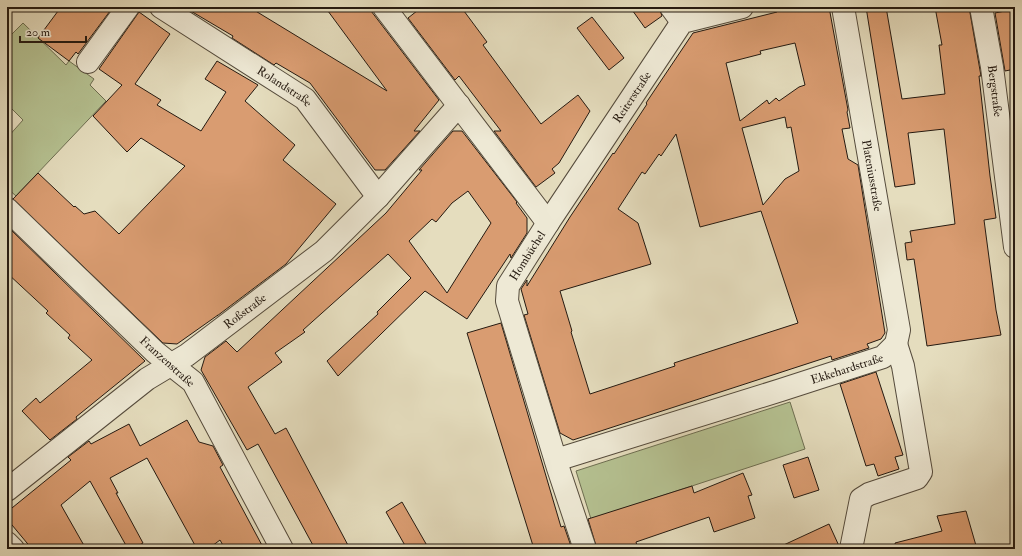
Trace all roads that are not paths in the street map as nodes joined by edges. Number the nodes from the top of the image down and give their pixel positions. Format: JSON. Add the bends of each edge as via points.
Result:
{"nodes":[{"id":1,"x":128,"y":7,"type":"edge"},
{"id":2,"x":161,"y":7,"type":"edge"},
{"id":3,"x":384,"y":7,"type":"edge"},
{"id":4,"x":742,"y":7,"type":"edge"},
{"id":5,"x":843,"y":7,"type":"edge"},
{"id":6,"x":981,"y":7,"type":"edge"},
{"id":7,"x":677,"y":14,"type":"edge"},
{"id":8,"x":88,"y":62,"type":"dead end"},
{"id":9,"x":459,"y":105,"type":"junction"},
{"id":10,"x":378,"y":197,"type":"junction"},
{"id":11,"x":7,"y":209,"type":"edge"},
{"id":12,"x":548,"y":223,"type":"junction"},
{"id":13,"x":1015,"y":247,"type":"edge"},
{"id":14,"x":896,"y":344,"type":"junction"},
{"id":15,"x":172,"y":364,"type":"junction"},
{"id":16,"x":556,"y":460,"type":"junction"},
{"id":17,"x":7,"y":490,"type":"edge"},
{"id":18,"x":7,"y":543,"type":"edge"},
{"id":19,"x":13,"y":549,"type":"edge"},
{"id":20,"x":282,"y":549,"type":"edge"},
{"id":21,"x":584,"y":549,"type":"edge"},
{"id":22,"x":851,"y":549,"type":"edge"}],
"edges":[{"from":1,"to":8,"type":"street"},
{"from":2,"to":10,"type":"street","name":"Rolandstraße","via":[[305,99]]},
{"from":3,"to":9,"type":"street","name":"Hombüchel"},
{"from":4,"to":7,"type":"street","name":"Reiterstraße"},
{"from":5,"to":14,"type":"street","name":"Plateniusstraße","via":[[899,330]]},
{"from":6,"to":13,"type":"street","name":"Bergstraße","via":[[992,67]]},
{"from":7,"to":12,"type":"street","name":"Reiterstraße"},
{"from":9,"to":10,"type":"street","name":"Roßstraße"},
{"from":9,"to":12,"type":"street","name":"Hombüchel"},
{"from":10,"to":15,"type":"street","name":"Roßstraße","via":[[324,251]]},
{"from":11,"to":15,"type":"street","name":"Franzenstraße","via":[[155,352]]},
{"from":12,"to":16,"type":"street","name":"Hombüchel","via":[[508,286],[507,301]]},
{"from":14,"to":16,"type":"street","name":"Ekkehardstraße","via":[[883,357]]},
{"from":14,"to":22,"type":"street","name":"Ekkehardstraße","via":[[903,366],[921,472],[917,478],[860,499]]},
{"from":15,"to":17,"type":"street","name":"Roßstraße","via":[[147,379]]},
{"from":15,"to":20,"type":"street","name":"Franzenstraße","via":[[193,382]]},
{"from":16,"to":21,"type":"street","name":"Hombüchel"},
{"from":18,"to":19,"type":"street"}]}
